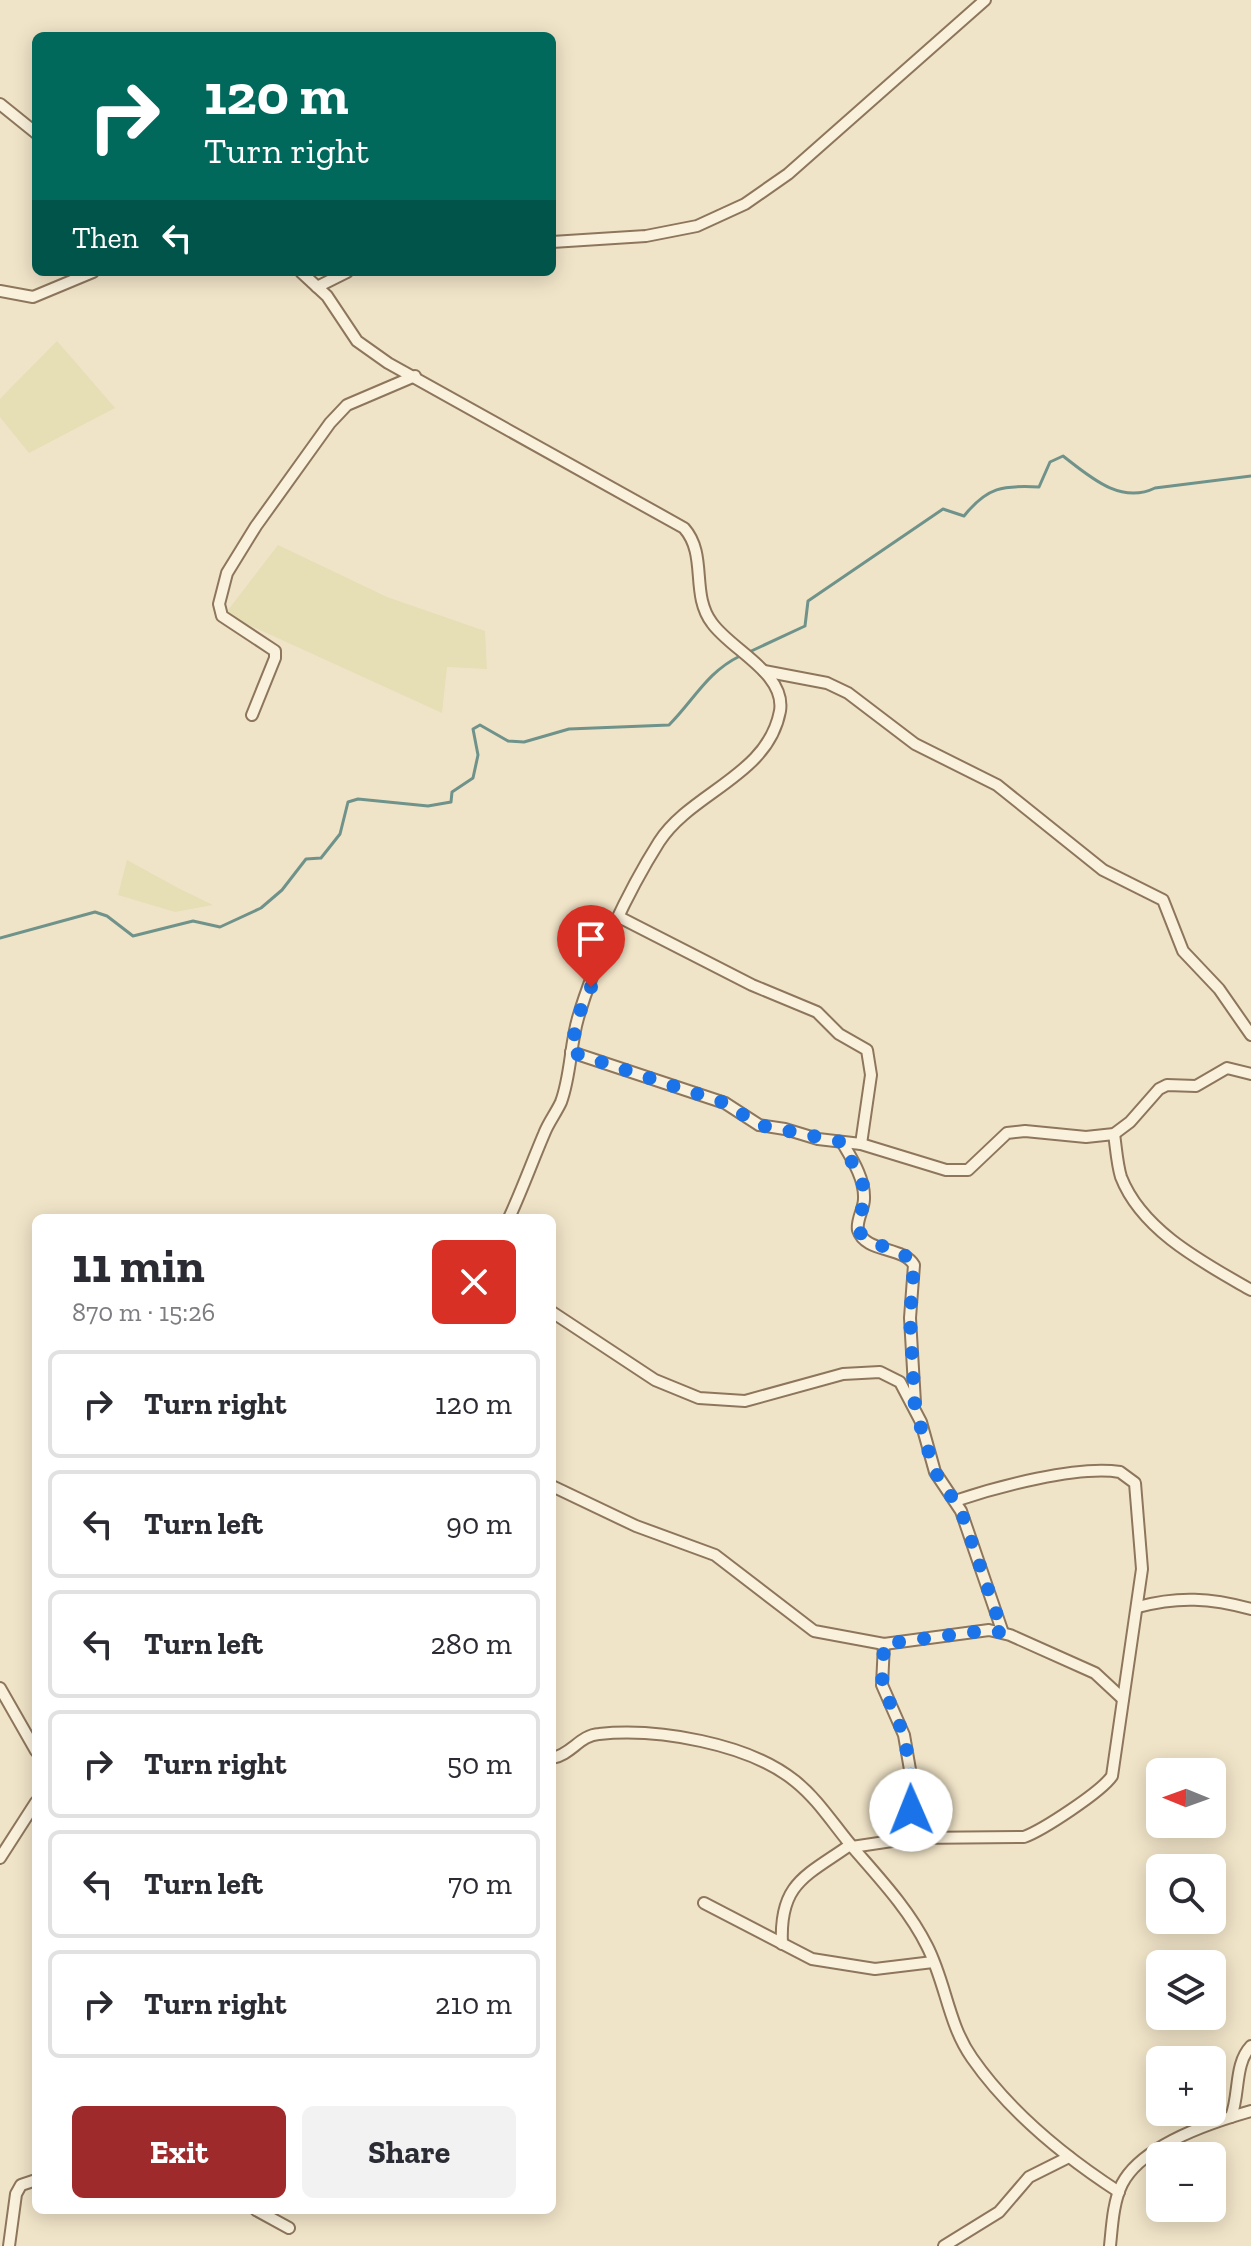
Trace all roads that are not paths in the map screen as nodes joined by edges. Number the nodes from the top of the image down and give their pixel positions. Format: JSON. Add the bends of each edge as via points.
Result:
{"nodes":[{"id":1,"x":985,"y":0,"type":"edge"},
{"id":2,"x":1,"y":109,"type":"edge"},
{"id":3,"x":32,"y":130,"type":"edge"},
{"id":4,"x":556,"y":242,"type":"edge"},
{"id":5,"x":83,"y":276,"type":"edge"},
{"id":6,"x":305,"y":276,"type":"edge"},
{"id":7,"x":339,"y":276,"type":"edge"},
{"id":8,"x":317,"y":287,"type":"junction"},
{"id":9,"x":0,"y":291,"type":"edge"},
{"id":10,"x":415,"y":376,"type":"junction"},
{"id":11,"x":764,"y":671,"type":"junction"},
{"id":12,"x":252,"y":715,"type":"dead end"},
{"id":13,"x":619,"y":917,"type":"junction"},
{"id":14,"x":1251,"y":1035,"type":"edge"},
{"id":15,"x":571,"y":1052,"type":"junction"},
{"id":16,"x":1251,"y":1074,"type":"edge"},
{"id":17,"x":1114,"y":1134,"type":"junction"},
{"id":18,"x":842,"y":1142,"type":"junction"},
{"id":19,"x":861,"y":1144,"type":"junction"},
{"id":20,"x":511,"y":1214,"type":"edge"},
{"id":21,"x":1251,"y":1290,"type":"edge"},
{"id":22,"x":556,"y":1315,"type":"edge"},
{"id":23,"x":915,"y":1409,"type":"junction"},
{"id":24,"x":556,"y":1488,"type":"edge"},
{"id":25,"x":955,"y":1501,"type":"junction"},
{"id":26,"x":1138,"y":1607,"type":"junction"},
{"id":27,"x":1251,"y":1609,"type":"edge"},
{"id":28,"x":1003,"y":1633,"type":"junction"},
{"id":29,"x":884,"y":1644,"type":"junction"},
{"id":30,"x":0,"y":1688,"type":"edge"},
{"id":31,"x":1123,"y":1699,"type":"junction"},
{"id":32,"x":32,"y":1744,"type":"edge"},
{"id":33,"x":556,"y":1757,"type":"edge"},
{"id":34,"x":32,"y":1808,"type":"edge"},
{"id":35,"x":902,"y":1839,"type":"junction"},
{"id":36,"x":851,"y":1846,"type":"junction"},
{"id":37,"x":0,"y":1858,"type":"edge"},
{"id":38,"x":704,"y":1903,"type":"dead end"},
{"id":39,"x":782,"y":1944,"type":"junction"},
{"id":40,"x":933,"y":1962,"type":"junction"},
{"id":41,"x":1251,"y":2046,"type":"edge"},
{"id":42,"x":1251,"y":2111,"type":"edge"},
{"id":43,"x":1231,"y":2117,"type":"junction"},
{"id":44,"x":1069,"y":2157,"type":"junction"},
{"id":45,"x":32,"y":2181,"type":"edge"},
{"id":46,"x":1119,"y":2192,"type":"junction"},
{"id":47,"x":263,"y":2214,"type":"edge"},
{"id":48,"x":289,"y":2228,"type":"dead end"},
{"id":49,"x":9,"y":2246,"type":"edge"},
{"id":50,"x":944,"y":2246,"type":"edge"},
{"id":51,"x":1110,"y":2246,"type":"edge"}],
"edges":[{"from":1,"to":4,"type":"street","via":[[788,174],[745,204],[697,226],[646,236]]},
{"from":2,"to":3,"type":"street"},
{"from":5,"to":9,"type":"street","via":[[33,297]]},
{"from":6,"to":8,"type":"street"},
{"from":7,"to":8,"type":"street"},
{"from":8,"to":10,"type":"street","via":[[357,341]]},
{"from":10,"to":11,"type":"street","via":[[684,528],[695,540],[699,598],[709,620]]},
{"from":10,"to":12,"type":"street","via":[[347,405],[227,573],[219,604],[222,616],[275,651]]},
{"from":11,"to":13,"type":"street","via":[[781,707],[771,739],[661,839]]},
{"from":11,"to":14,"type":"street","via":[[827,683],[848,693],[915,744],[997,785],[1103,870],[1163,900],[1183,951],[1219,989]]},
{"from":13,"to":15,"type":"street","via":[[578,1016]]},
{"from":13,"to":19,"type":"street","via":[[817,1012],[839,1034],[867,1050],[871,1075]]},
{"from":15,"to":18,"type":"street","via":[[725,1103],[759,1125]]},
{"from":15,"to":20,"type":"street","via":[[561,1102]]},
{"from":16,"to":17,"type":"street","via":[[1227,1068],[1196,1086],[1167,1085]]},
{"from":17,"to":19,"type":"street","via":[[1007,1133],[968,1170],[946,1170]]},
{"from":17,"to":21,"type":"street","via":[[1121,1177],[1158,1228]]},
{"from":18,"to":19,"type":"street"},
{"from":18,"to":23,"type":"street","via":[[863,1185],[858,1230],[914,1265],[910,1318]]},
{"from":22,"to":23,"type":"street","via":[[655,1380],[699,1398],[745,1401],[843,1374],[880,1372],[900,1382]]},
{"from":23,"to":25,"type":"street","via":[[935,1472]]},
{"from":24,"to":29,"type":"street","via":[[715,1555],[814,1631]]},
{"from":25,"to":26,"type":"street","via":[[1039,1479],[1112,1471],[1128,1476],[1135,1483],[1142,1569]]},
{"from":25,"to":28,"type":"street"},
{"from":26,"to":27,"type":"street","via":[[1183,1598]]},
{"from":26,"to":31,"type":"street"},
{"from":28,"to":29,"type":"street","via":[[989,1630]]},
{"from":28,"to":31,"type":"street","via":[[1095,1673]]},
{"from":29,"to":35,"type":"street","via":[[882,1685],[904,1735],[913,1787]]},
{"from":30,"to":32,"type":"street"},
{"from":31,"to":35,"type":"street","via":[[1112,1776],[1040,1831],[1024,1837]]},
{"from":33,"to":36,"type":"street","via":[[594,1734],[666,1733],[756,1759],[794,1779]]},
{"from":34,"to":37,"type":"street"},
{"from":35,"to":36,"type":"street"},
{"from":36,"to":39,"type":"street","via":[[797,1881],[782,1910]]},
{"from":36,"to":40,"type":"street","via":[[898,1898]]},
{"from":38,"to":39,"type":"street"},
{"from":39,"to":40,"type":"street","via":[[812,1959],[875,1969]]},
{"from":40,"to":44,"type":"street","via":[[954,2028],[971,2057]]},
{"from":41,"to":43,"type":"street","via":[[1241,2059]]},
{"from":42,"to":43,"type":"street"},
{"from":43,"to":46,"type":"street","via":[[1201,2126],[1136,2166]]},
{"from":44,"to":46,"type":"street"},
{"from":44,"to":50,"type":"street","via":[[1029,2177],[999,2212]]},
{"from":45,"to":49,"type":"street","via":[[16,2194]]},
{"from":46,"to":51,"type":"street"},
{"from":47,"to":48,"type":"street"}]}
